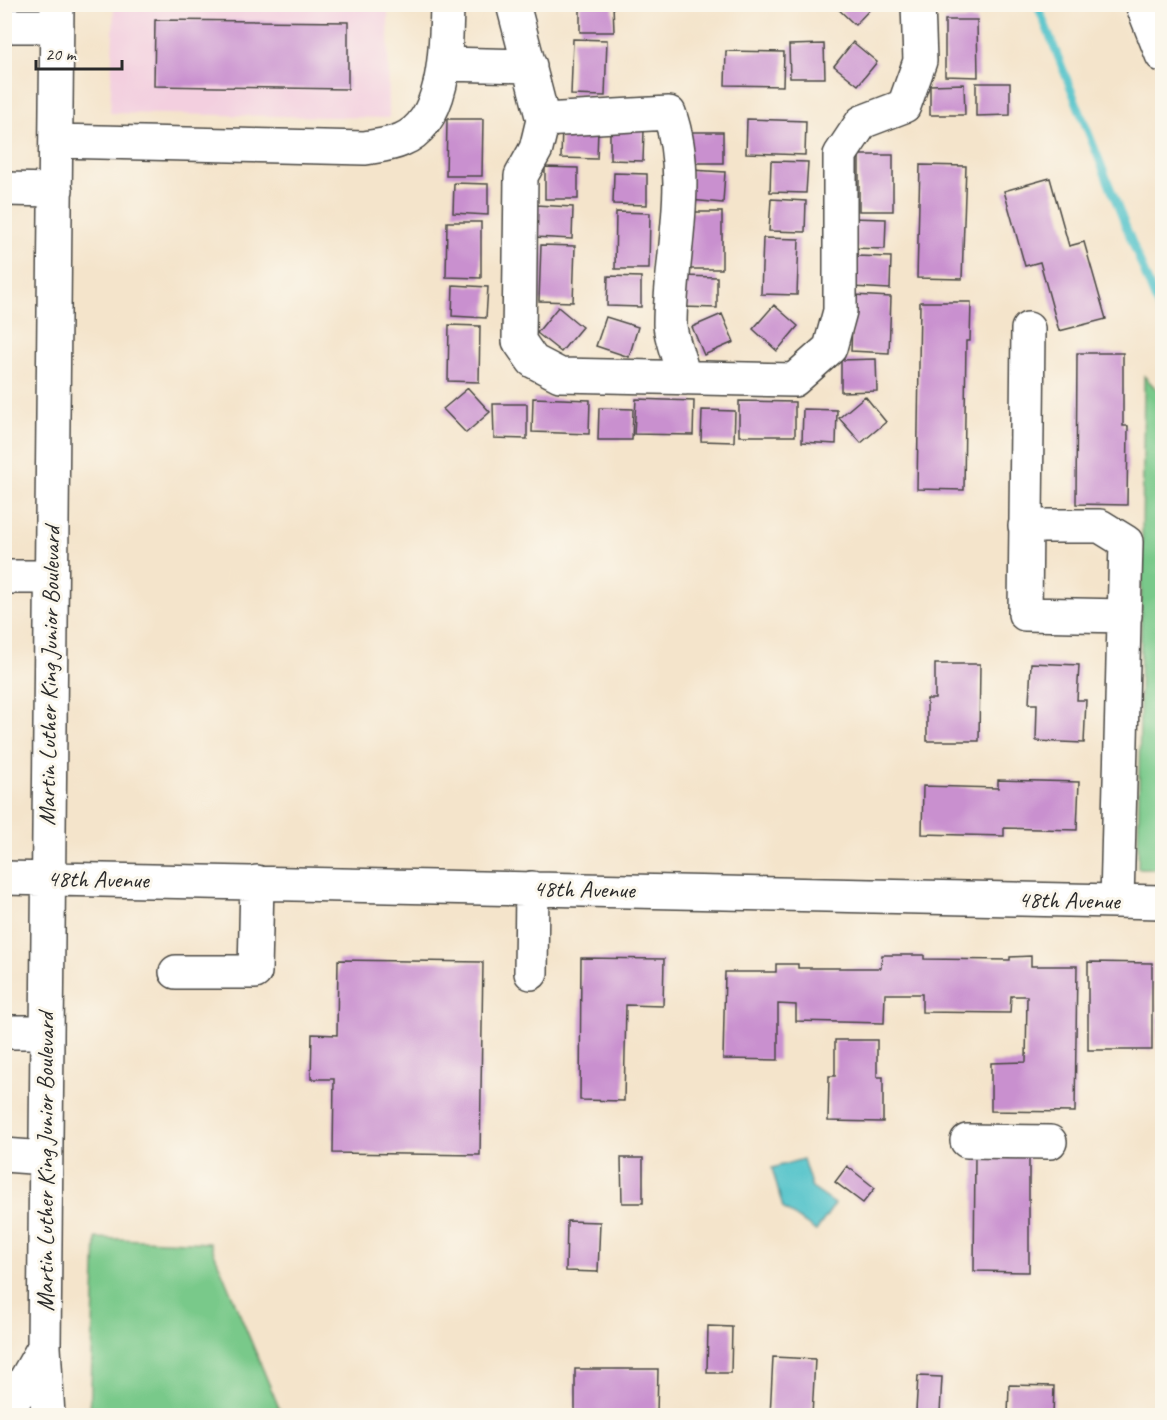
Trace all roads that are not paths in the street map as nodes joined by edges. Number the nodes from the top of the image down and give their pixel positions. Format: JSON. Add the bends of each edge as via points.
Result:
{"nodes":[{"id":1,"x":447,"y":4,"type":"edge"},
{"id":2,"x":513,"y":4,"type":"edge"},
{"id":3,"x":918,"y":4,"type":"edge"},
{"id":4,"x":1142,"y":4,"type":"edge"},
{"id":5,"x":57,"y":15,"type":"edge"},
{"id":6,"x":4,"y":26,"type":"edge"},
{"id":7,"x":1162,"y":55,"type":"edge"},
{"id":8,"x":445,"y":64,"type":"junction"},
{"id":9,"x":530,"y":66,"type":"junction"},
{"id":10,"x":543,"y":120,"type":"junction"},
{"id":11,"x":56,"y":141,"type":"junction"},
{"id":12,"x":4,"y":189,"type":"edge"},
{"id":13,"x":56,"y":190,"type":"junction"},
{"id":14,"x":1028,"y":329,"type":"dead end"},
{"id":15,"x":684,"y":378,"type":"junction"},
{"id":16,"x":1024,"y":525,"type":"junction"},
{"id":17,"x":4,"y":577,"type":"edge"},
{"id":18,"x":51,"y":577,"type":"junction"},
{"id":19,"x":1125,"y":616,"type":"junction"},
{"id":20,"x":46,"y":877,"type":"junction"},
{"id":21,"x":4,"y":878,"type":"edge"},
{"id":22,"x":257,"y":882,"type":"junction"},
{"id":23,"x":532,"y":888,"type":"junction"},
{"id":24,"x":1117,"y":901,"type":"junction"},
{"id":25,"x":1162,"y":902,"type":"edge"},
{"id":26,"x":176,"y":972,"type":"dead end"},
{"id":27,"x":531,"y":973,"type":"dead end"},
{"id":28,"x":4,"y":1032,"type":"edge"},
{"id":29,"x":46,"y":1032,"type":"junction"},
{"id":30,"x":967,"y":1141,"type":"dead end"},
{"id":31,"x":1050,"y":1142,"type":"dead end"},
{"id":32,"x":4,"y":1155,"type":"edge"},
{"id":33,"x":45,"y":1158,"type":"junction"},
{"id":34,"x":44,"y":1347,"type":"junction"},
{"id":35,"x":5,"y":1416,"type":"edge"},
{"id":36,"x":48,"y":1416,"type":"edge"}],
"edges":[{"from":1,"to":8,"type":"main road"},
{"from":2,"to":9,"type":"main road"},
{"from":3,"to":15,"type":"main road","via":[[920,61],[904,106],[862,122],[840,155],[840,311],[830,348],[794,380]]},
{"from":4,"to":7,"type":"main road"},
{"from":5,"to":6,"type":"main road"},
{"from":5,"to":11,"type":"main road","name":"Martin Luther King Junior Boulevard"},
{"from":8,"to":9,"type":"main road"},
{"from":8,"to":11,"type":"main road","via":[[435,102],[418,128],[403,140],[365,148]]},
{"from":9,"to":10,"type":"main road"},
{"from":10,"to":15,"type":"main road","via":[[669,113],[677,134],[679,219],[670,327]]},
{"from":10,"to":15,"type":"main road","via":[[536,149],[521,176],[519,341],[533,361],[560,375]]},
{"from":11,"to":13,"type":"main road","name":"Martin Luther King Junior Boulevard"},
{"from":12,"to":13,"type":"main road"},
{"from":13,"to":18,"type":"main road","name":"Martin Luther King Junior Boulevard"},
{"from":14,"to":16,"type":"main road"},
{"from":16,"to":19,"type":"main road","via":[[1100,526],[1126,542]]},
{"from":16,"to":19,"type":"main road","via":[[1025,614]]},
{"from":17,"to":18,"type":"main road"},
{"from":18,"to":20,"type":"main road","name":"Martin Luther King Junior Boulevard"},
{"from":19,"to":24,"type":"main road"},
{"from":20,"to":21,"type":"main road","name":"48th Avenue"},
{"from":20,"to":22,"type":"main road","name":"48th Avenue"},
{"from":20,"to":29,"type":"main road","name":"Martin Luther King Junior Boulevard"},
{"from":22,"to":23,"type":"main road","name":"48th Avenue"},
{"from":22,"to":26,"type":"main road","via":[[255,972]]},
{"from":23,"to":24,"type":"main road","name":"48th Avenue"},
{"from":23,"to":27,"type":"main road"},
{"from":24,"to":25,"type":"main road","name":"48th Avenue"},
{"from":28,"to":29,"type":"main road"},
{"from":29,"to":33,"type":"main road","name":"Martin Luther King Junior Boulevard"},
{"from":30,"to":31,"type":"main road"},
{"from":32,"to":33,"type":"main road"},
{"from":33,"to":34,"type":"main road","name":"Martin Luther King Junior Boulevard"},
{"from":34,"to":35,"type":"main road","name":"Martin Luther King Junior Boulevard"},
{"from":34,"to":36,"type":"main road","name":"Martin Luther King Junior Boulevard"}]}
